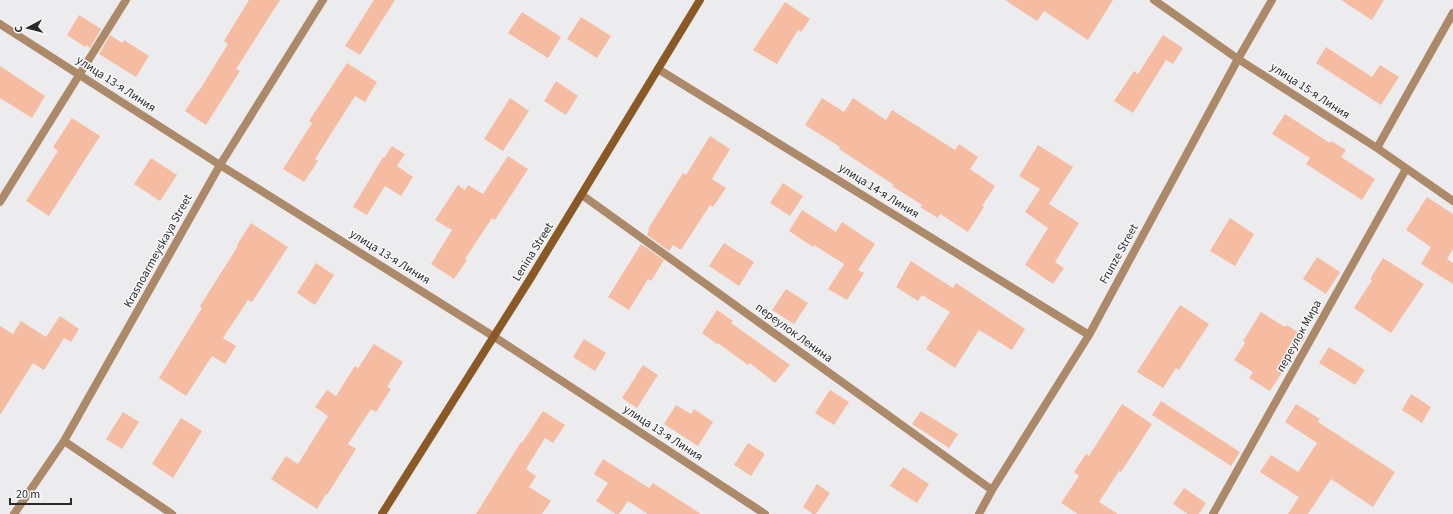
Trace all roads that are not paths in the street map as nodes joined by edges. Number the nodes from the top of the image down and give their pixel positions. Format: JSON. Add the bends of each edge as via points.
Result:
{"nodes":[{"id":1,"x":126,"y":0,"type":"edge"},
{"id":2,"x":322,"y":0,"type":"edge"},
{"id":3,"x":700,"y":0,"type":"edge"},
{"id":4,"x":1154,"y":0,"type":"edge"},
{"id":5,"x":1272,"y":0,"type":"edge"},
{"id":6,"x":1453,"y":13,"type":"edge"},
{"id":7,"x":0,"y":24,"type":"edge"},
{"id":8,"x":1238,"y":59,"type":"junction"},
{"id":9,"x":658,"y":69,"type":"junction"},
{"id":10,"x":79,"y":74,"type":"junction"},
{"id":11,"x":1376,"y":148,"type":"junction"},
{"id":12,"x":220,"y":165,"type":"junction"},
{"id":13,"x":1406,"y":170,"type":"junction"},
{"id":14,"x":582,"y":195,"type":"junction"},
{"id":15,"x":1453,"y":201,"type":"edge"},
{"id":16,"x":0,"y":202,"type":"edge"},
{"id":17,"x":1088,"y":335,"type":"junction"},
{"id":18,"x":493,"y":336,"type":"junction"},
{"id":19,"x":64,"y":441,"type":"junction"},
{"id":20,"x":992,"y":490,"type":"junction"},
{"id":21,"x":14,"y":514,"type":"edge"},
{"id":22,"x":172,"y":514,"type":"edge"},
{"id":23,"x":382,"y":514,"type":"edge"},
{"id":24,"x":765,"y":514,"type":"edge"},
{"id":25,"x":979,"y":514,"type":"edge"},
{"id":26,"x":1212,"y":514,"type":"edge"}],
"edges":[{"from":1,"to":10,"type":"street"},
{"from":2,"to":12,"type":"street","name":"Krasnoarmeyskaya Street"},
{"from":3,"to":9,"type":"main road","name":"Lenina Street"},
{"from":4,"to":8,"type":"street","name":"улица 15-я Линия"},
{"from":5,"to":8,"type":"street","name":"Frunze Street"},
{"from":6,"to":11,"type":"street"},
{"from":7,"to":10,"type":"street","name":"улица 13-я Линия"},
{"from":8,"to":11,"type":"street","name":"улица 15-я Линия"},
{"from":8,"to":17,"type":"street","name":"Frunze Street"},
{"from":9,"to":14,"type":"main road","name":"Lenina Street"},
{"from":9,"to":17,"type":"street","name":"улица 14-я Линия"},
{"from":10,"to":12,"type":"street","name":"улица 13-я Линия"},
{"from":10,"to":16,"type":"street"},
{"from":11,"to":13,"type":"street","name":"улица 15-я Линия"},
{"from":12,"to":18,"type":"street","name":"улица 13-я Линия"},
{"from":12,"to":19,"type":"street","name":"Krasnoarmeyskaya Street"},
{"from":13,"to":15,"type":"street","name":"улица 15-я Линия"},
{"from":13,"to":26,"type":"street","name":"переулок Мира"},
{"from":14,"to":18,"type":"main road","name":"Lenina Street"},
{"from":14,"to":20,"type":"street","name":"переулок Ленина"},
{"from":17,"to":20,"type":"street","name":"Frunze Street"},
{"from":18,"to":23,"type":"main road","name":"Lenina Street"},
{"from":18,"to":24,"type":"street","name":"улица 13-я Линия"},
{"from":19,"to":21,"type":"street","name":"Krasnoarmeyskaya Street"},
{"from":19,"to":22,"type":"street"},
{"from":20,"to":25,"type":"street","name":"Frunze Street"}]}
